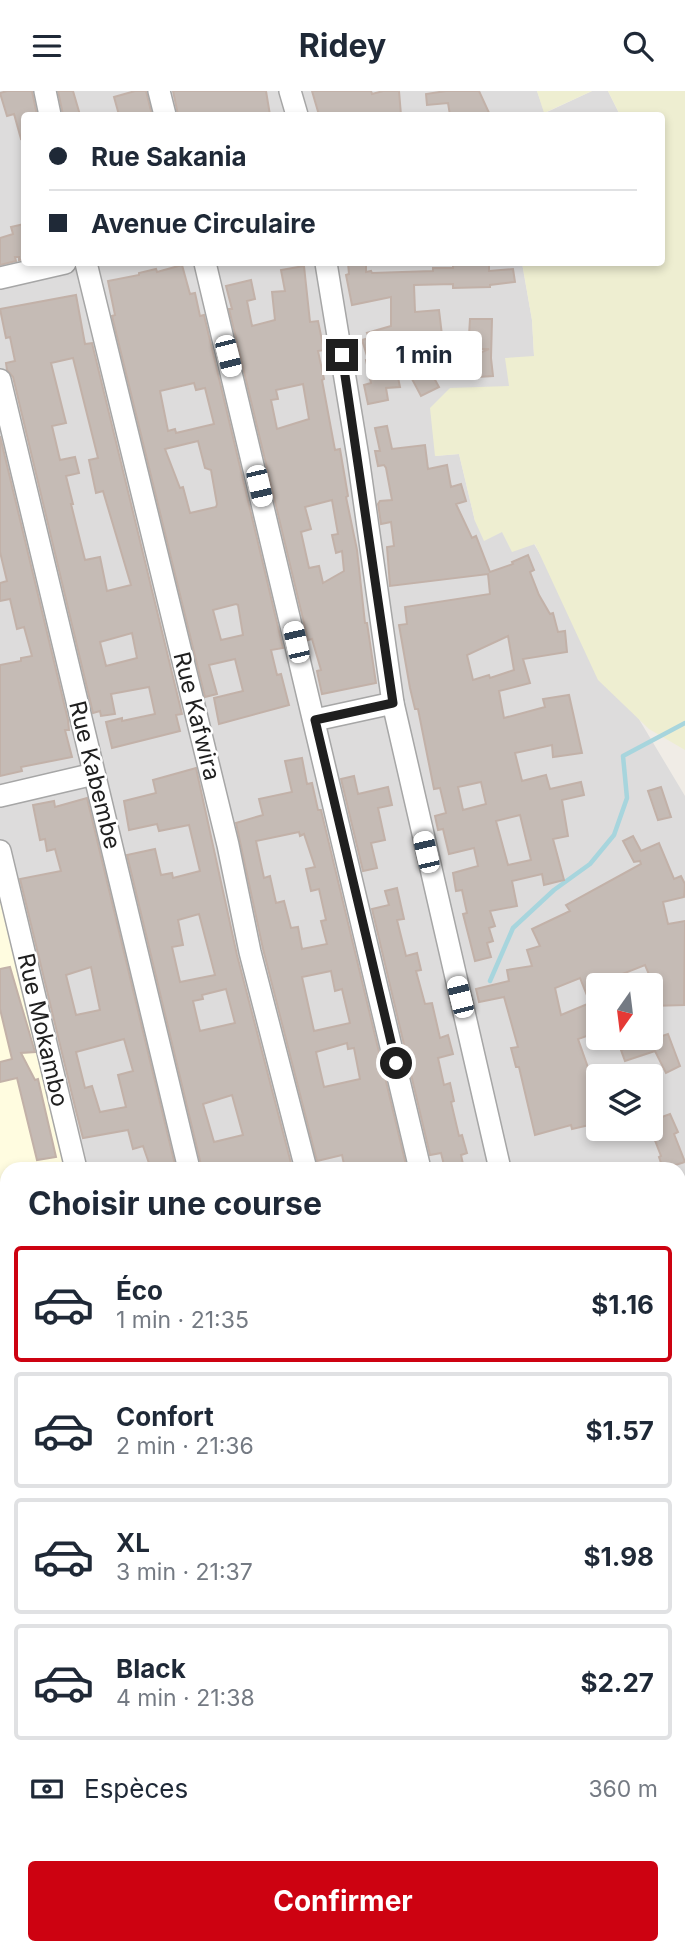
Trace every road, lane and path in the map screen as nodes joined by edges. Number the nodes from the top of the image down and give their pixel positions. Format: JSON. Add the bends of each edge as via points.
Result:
{"nodes":[{"id":1,"x":44,"y":91,"type":"edge"},
{"id":2,"x":159,"y":91,"type":"edge"},
{"id":3,"x":290,"y":91,"type":"edge"},
{"id":4,"x":50,"y":112,"type":"edge"},
{"id":5,"x":163,"y":112,"type":"edge"},
{"id":6,"x":296,"y":112,"type":"edge"},
{"id":7,"x":52,"y":266,"type":"edge"},
{"id":8,"x":87,"y":266,"type":"edge"},
{"id":9,"x":206,"y":266,"type":"edge"},
{"id":10,"x":326,"y":266,"type":"edge"},
{"id":11,"x":0,"y":278,"type":"edge"},
{"id":12,"x":0,"y":380,"type":"edge"},
{"id":13,"x":393,"y":703,"type":"junction"},
{"id":14,"x":315,"y":720,"type":"junction"},
{"id":15,"x":94,"y":773,"type":"junction"},
{"id":16,"x":0,"y":796,"type":"edge"},
{"id":17,"x":0,"y":851,"type":"edge"},
{"id":18,"x":74,"y":1162,"type":"edge"},
{"id":19,"x":187,"y":1162,"type":"edge"},
{"id":20,"x":304,"y":1162,"type":"edge"},
{"id":21,"x":418,"y":1162,"type":"edge"},
{"id":22,"x":498,"y":1162,"type":"edge"}],
"edges":[{"from":1,"to":4,"type":"street"},
{"from":2,"to":5,"type":"street"},
{"from":3,"to":6,"type":"street"},
{"from":7,"to":11,"type":"street"},
{"from":8,"to":20,"type":"street","name":"Rue Kafwira"},
{"from":9,"to":14,"type":"street"},
{"from":10,"to":13,"type":"street"},
{"from":12,"to":15,"type":"street","name":"Rue Kabembe"},
{"from":13,"to":14,"type":"street"},
{"from":13,"to":22,"type":"street"},
{"from":14,"to":21,"type":"street"},
{"from":15,"to":16,"type":"street"},
{"from":15,"to":19,"type":"street","name":"Rue Kabembe"},
{"from":17,"to":18,"type":"street","name":"Rue Mokambo"}]}
